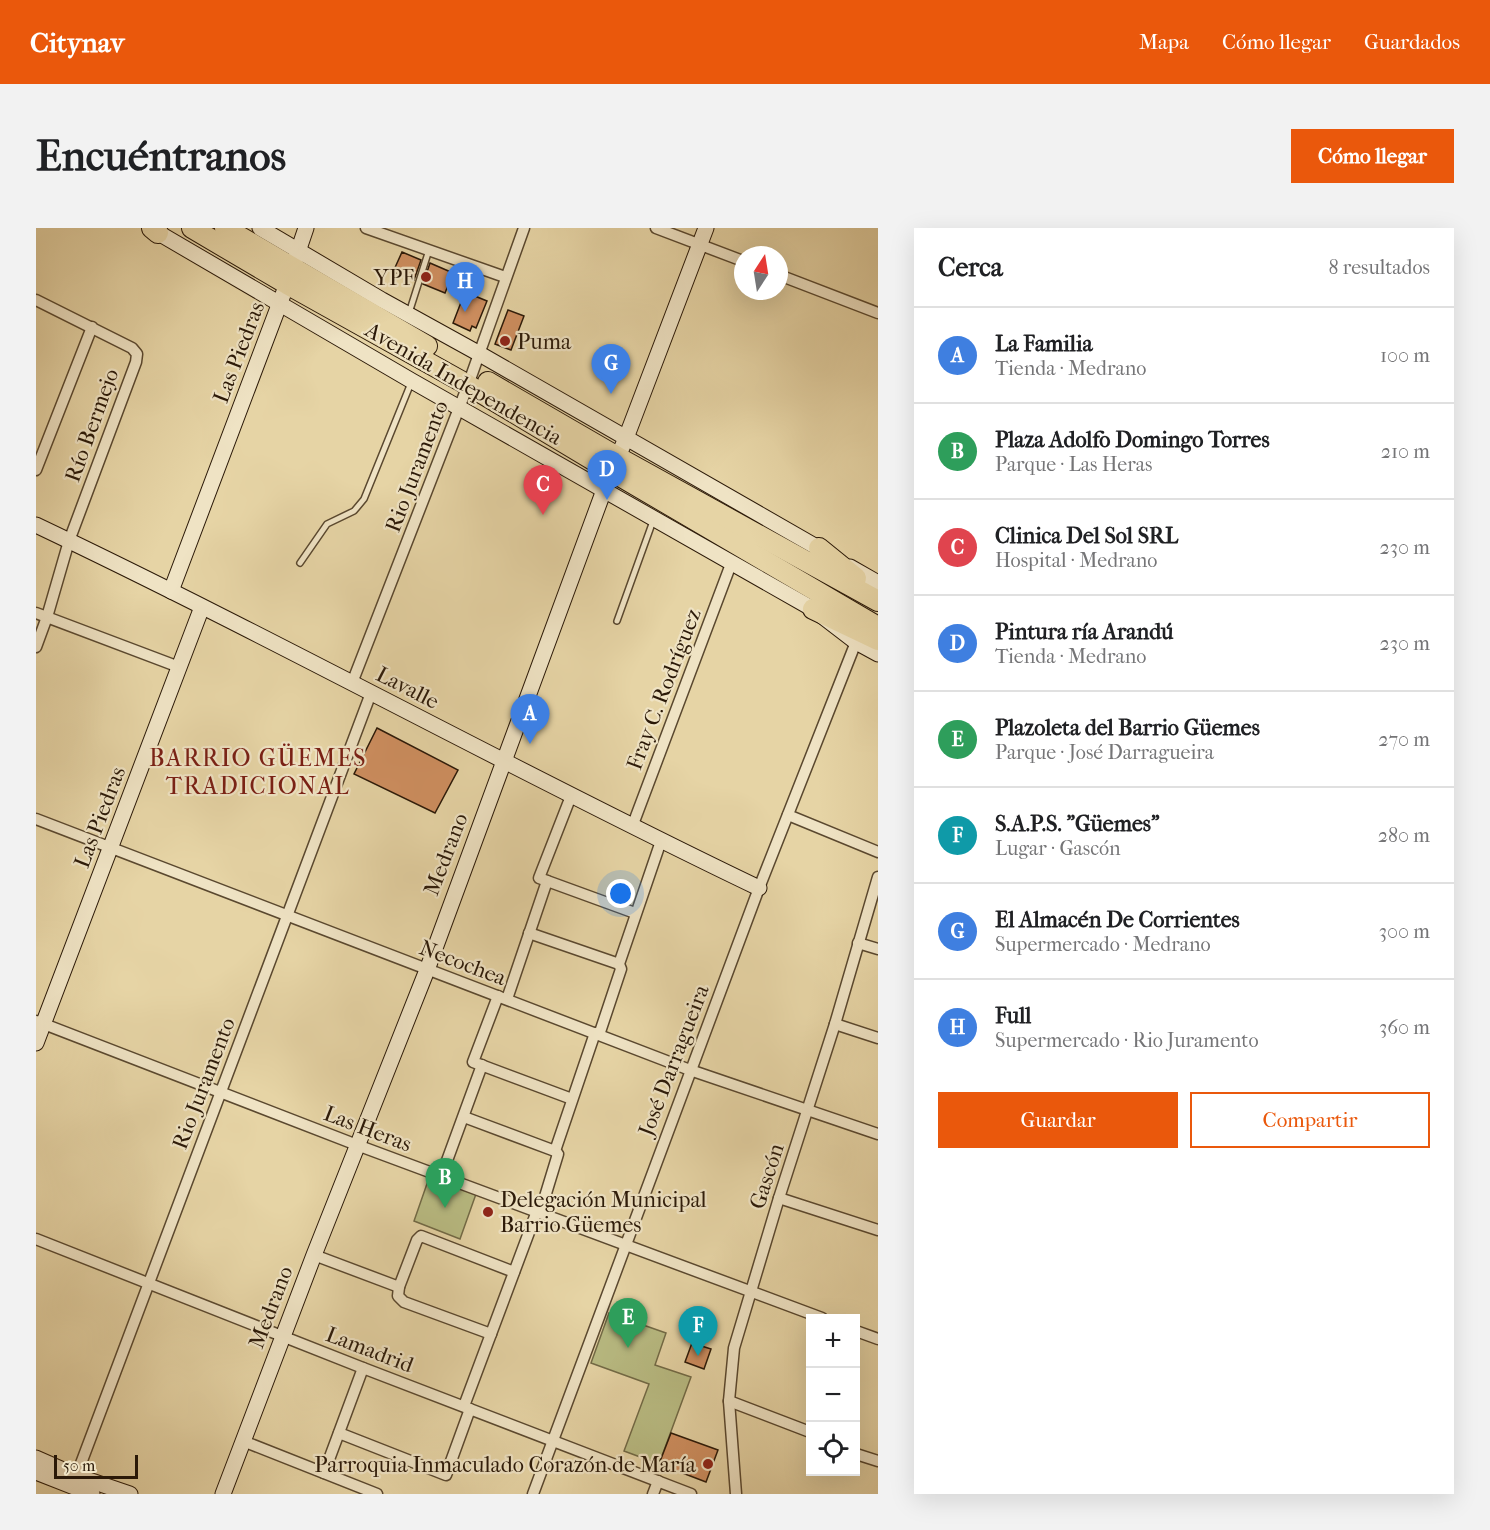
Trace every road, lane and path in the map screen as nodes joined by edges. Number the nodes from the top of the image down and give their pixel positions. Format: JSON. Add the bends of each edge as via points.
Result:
{"nodes":[{"id":1,"x":192,"y":228,"type":"edge"},
{"id":2,"x":225,"y":228,"type":"edge"},
{"id":3,"x":260,"y":228,"type":"edge"},
{"id":4,"x":306,"y":228,"type":"edge"},
{"id":5,"x":366,"y":228,"type":"edge"},
{"id":6,"x":524,"y":228,"type":"edge"},
{"id":7,"x":656,"y":228,"type":"edge"},
{"id":8,"x":706,"y":228,"type":"edge"},
{"id":9,"x":154,"y":230,"type":"edge"},
{"id":10,"x":700,"y":244,"type":"junction"},
{"id":11,"x":429,"y":250,"type":"junction"},
{"id":12,"x":734,"y":257,"type":"edge"},
{"id":13,"x":293,"y":267,"type":"junction"},
{"id":14,"x":505,"y":277,"type":"junction"},
{"id":15,"x":788,"y":278,"type":"edge"},
{"id":16,"x":36,"y":300,"type":"edge"},
{"id":17,"x":279,"y":305,"type":"junction"},
{"id":18,"x":877,"y":310,"type":"edge"},
{"id":19,"x":408,"y":314,"type":"junction"},
{"id":20,"x":92,"y":327,"type":"junction"},
{"id":21,"x":478,"y":353,"type":"junction"},
{"id":22,"x":470,"y":379,"type":"junction"},
{"id":23,"x":412,"y":381,"type":"junction"},
{"id":24,"x":459,"y":409,"type":"junction"},
{"id":25,"x":627,"y":438,"type":"junction"},
{"id":26,"x":36,"y":470,"type":"edge"},
{"id":27,"x":612,"y":473,"type":"junction"},
{"id":28,"x":654,"y":519,"type":"junction"},
{"id":29,"x":36,"y":525,"type":"edge"},
{"id":30,"x":69,"y":541,"type":"junction"},
{"id":31,"x":819,"y":548,"type":"joint"},
{"id":32,"x":300,"y":563,"type":"dead end"},
{"id":33,"x":731,"y":564,"type":"junction"},
{"id":34,"x":878,"y":588,"type":"edge"},
{"id":35,"x":171,"y":591,"type":"junction"},
{"id":36,"x":202,"y":607,"type":"junction"},
{"id":37,"x":813,"y":609,"type":"junction"},
{"id":38,"x":36,"y":613,"type":"edge"},
{"id":39,"x":47,"y":617,"type":"junction"},
{"id":40,"x":617,"y":621,"type":"dead end"},
{"id":41,"x":878,"y":627,"type":"edge"},
{"id":42,"x":878,"y":640,"type":"edge"},
{"id":43,"x":856,"y":642,"type":"junction"},
{"id":44,"x":36,"y":647,"type":"edge"},
{"id":45,"x":878,"y":654,"type":"edge"},
{"id":46,"x":179,"y":667,"type":"junction"},
{"id":47,"x":352,"y":684,"type":"junction"},
{"id":48,"x":371,"y":693,"type":"junction"},
{"id":49,"x":505,"y":760,"type":"junction"},
{"id":50,"x":571,"y":796,"type":"junction"},
{"id":51,"x":788,"y":815,"type":"junction"},
{"id":52,"x":36,"y":819,"type":"edge"},
{"id":53,"x":632,"y":826,"type":"junction"},
{"id":54,"x":661,"y":841,"type":"junction"},
{"id":55,"x":111,"y":847,"type":"junction"},
{"id":56,"x":878,"y":852,"type":"edge"},
{"id":57,"x":878,"y":877,"type":"edge"},
{"id":58,"x":547,"y":881,"type":"junction"},
{"id":59,"x":759,"y":888,"type":"junction"},
{"id":60,"x":635,"y":913,"type":"junction"},
{"id":61,"x":287,"y":915,"type":"junction"},
{"id":62,"x":529,"y":933,"type":"junction"},
{"id":63,"x":858,"y":943,"type":"junction"},
{"id":64,"x":878,"y":949,"type":"edge"},
{"id":65,"x":619,"y":964,"type":"junction"},
{"id":66,"x":427,"y":970,"type":"junction"},
{"id":67,"x":503,"y":998,"type":"junction"},
{"id":68,"x":40,"y":1022,"type":"edge"},
{"id":69,"x":835,"y":1024,"type":"junction"},
{"id":70,"x":597,"y":1034,"type":"junction"},
{"id":71,"x":878,"y":1038,"type":"edge"},
{"id":72,"x":36,"y":1042,"type":"edge"},
{"id":73,"x":482,"y":1065,"type":"junction"},
{"id":74,"x":690,"y":1070,"type":"junction"},
{"id":75,"x":221,"y":1091,"type":"junction"},
{"id":76,"x":572,"y":1099,"type":"junction"},
{"id":77,"x":808,"y":1112,"type":"junction"},
{"id":78,"x":464,"y":1117,"type":"junction"},
{"id":79,"x":878,"y":1134,"type":"edge"},
{"id":80,"x":357,"y":1145,"type":"junction"},
{"id":81,"x":555,"y":1151,"type":"junction"},
{"id":82,"x":441,"y":1177,"type":"junction"},
{"id":83,"x":779,"y":1198,"type":"junction"},
{"id":84,"x":538,"y":1212,"type":"junction"},
{"id":85,"x":878,"y":1230,"type":"edge"},
{"id":86,"x":36,"y":1239,"type":"edge"},
{"id":87,"x":625,"y":1244,"type":"junction"},
{"id":88,"x":314,"y":1255,"type":"junction"},
{"id":89,"x":514,"y":1272,"type":"junction"},
{"id":90,"x":149,"y":1282,"type":"junction"},
{"id":91,"x":399,"y":1287,"type":"junction"},
{"id":92,"x":751,"y":1293,"type":"junction"},
{"id":93,"x":811,"y":1314,"type":"edge"},
{"id":94,"x":860,"y":1333,"type":"edge"},
{"id":95,"x":491,"y":1334,"type":"junction"},
{"id":96,"x":282,"y":1336,"type":"junction"},
{"id":97,"x":878,"y":1339,"type":"edge"},
{"id":98,"x":363,"y":1368,"type":"junction"},
{"id":99,"x":729,"y":1401,"type":"junction"},
{"id":100,"x":467,"y":1408,"type":"junction"},
{"id":101,"x":806,"y":1430,"type":"edge"},
{"id":102,"x":339,"y":1433,"type":"junction"},
{"id":103,"x":243,"y":1441,"type":"junction"},
{"id":104,"x":552,"y":1442,"type":"junction"},
{"id":105,"x":860,"y":1456,"type":"edge"},
{"id":106,"x":36,"y":1458,"type":"edge"},
{"id":107,"x":878,"y":1461,"type":"edge"},
{"id":108,"x":36,"y":1472,"type":"edge"},
{"id":109,"x":324,"y":1473,"type":"junction"},
{"id":110,"x":75,"y":1481,"type":"junction"},
{"id":111,"x":657,"y":1481,"type":"junction"},
{"id":112,"x":92,"y":1494,"type":"edge"},
{"id":113,"x":130,"y":1494,"type":"edge"},
{"id":114,"x":223,"y":1494,"type":"edge"},
{"id":115,"x":378,"y":1494,"type":"edge"},
{"id":116,"x":533,"y":1494,"type":"edge"},
{"id":117,"x":653,"y":1494,"type":"edge"},
{"id":118,"x":691,"y":1494,"type":"edge"},
{"id":119,"x":736,"y":1494,"type":"edge"}],
"edges":[{"from":1,"to":13,"type":"highway","name":"Avenida Independencia"},
{"from":2,"to":13,"type":"highway","name":"Avenida Independencia"},
{"from":3,"to":13,"type":"street","name":"Avenida Independencia"},
{"from":4,"to":13,"type":"street","name":"Las Piedras"},
{"from":5,"to":11,"type":"street"},
{"from":6,"to":14,"type":"street","name":"Rio Juramento"},
{"from":7,"to":10,"type":"street"},
{"from":8,"to":10,"type":"street","name":"Medrano"},
{"from":9,"to":17,"type":"street","name":"Avenida Independencia"},
{"from":10,"to":12,"type":"street"},
{"from":10,"to":25,"type":"street","name":"Medrano"},
{"from":11,"to":14,"type":"street"},
{"from":11,"to":19,"type":"lane"},
{"from":13,"to":17,"type":"street","name":"Las Piedras"},
{"from":13,"to":19,"type":"street","name":"Avenida Independencia"},
{"from":13,"to":22,"type":"highway","name":"Avenida Independencia"},
{"from":14,"to":21,"type":"street","name":"Rio Juramento"},
{"from":15,"to":18,"type":"street"},
{"from":16,"to":20,"type":"street"},
{"from":17,"to":23,"type":"street","name":"Avenida Independencia"},
{"from":17,"to":35,"type":"street","name":"Las Piedras"},
{"from":19,"to":21,"type":"street","name":"Avenida Independencia"},
{"from":20,"to":26,"type":"street"},
{"from":20,"to":30,"type":"street","name":"Río Bermejo","via":[[137,354]]},
{"from":21,"to":22,"type":"street","name":"Rio Juramento"},
{"from":21,"to":25,"type":"street","name":"Avenida Independencia"},
{"from":22,"to":24,"type":"street","name":"Rio Juramento"},
{"from":22,"to":27,"type":"highway","name":"Avenida Independencia"},
{"from":23,"to":24,"type":"street","name":"Avenida Independencia"},
{"from":23,"to":32,"type":"lane","via":[[364,499],[354,511],[327,524]]},
{"from":24,"to":27,"type":"street","name":"Avenida Independencia"},
{"from":24,"to":47,"type":"street","name":"Rio Juramento"},
{"from":25,"to":27,"type":"street","name":"Medrano"},
{"from":25,"to":31,"type":"street","name":"Avenida Independencia"},
{"from":27,"to":28,"type":"street","name":"Avenida Independencia"},
{"from":27,"to":34,"type":"highway","name":"Avenida Independencia"},
{"from":27,"to":41,"type":"highway","name":"Avenida Independencia"},
{"from":27,"to":49,"type":"street","name":"Medrano"},
{"from":28,"to":33,"type":"street","name":"Avenida Independencia"},
{"from":28,"to":40,"type":"lane"},
{"from":29,"to":30,"type":"street","name":"Lavalle"},
{"from":30,"to":35,"type":"street","name":"Lavalle"},
{"from":30,"to":39,"type":"street","name":"Río Bermejo"},
{"from":31,"to":34,"type":"highway"},
{"from":33,"to":37,"type":"street","name":"Avenida Independencia"},
{"from":33,"to":53,"type":"street","name":"Fray C. Rodríguez"},
{"from":35,"to":36,"type":"street","name":"Lavalle"},
{"from":36,"to":46,"type":"street","name":"Las Piedras"},
{"from":36,"to":47,"type":"street","name":"Lavalle"},
{"from":37,"to":42,"type":"highway"},
{"from":37,"to":43,"type":"street","name":"Avenida Independencia"},
{"from":38,"to":39,"type":"street"},
{"from":39,"to":44,"type":"street","name":"Río Bermejo"},
{"from":39,"to":46,"type":"street"},
{"from":43,"to":45,"type":"street","name":"Avenida Independencia"},
{"from":43,"to":51,"type":"street","name":"José Darragueira"},
{"from":46,"to":55,"type":"street","name":"Las Piedras"},
{"from":47,"to":48,"type":"street","name":"Lavalle"},
{"from":48,"to":49,"type":"street","name":"Lavalle"},
{"from":48,"to":61,"type":"street","name":"Rio Juramento"},
{"from":49,"to":50,"type":"street","name":"Lavalle"},
{"from":49,"to":66,"type":"street","name":"Medrano"},
{"from":50,"to":53,"type":"street","name":"Lavalle"},
{"from":50,"to":58,"type":"street","via":[[539,878]]},
{"from":51,"to":56,"type":"street"},
{"from":51,"to":59,"type":"street","name":"José Darragueira"},
{"from":52,"to":55,"type":"street","name":"Necochea"},
{"from":53,"to":54,"type":"street","name":"Lavalle"},
{"from":54,"to":59,"type":"street","name":"Lavalle"},
{"from":54,"to":60,"type":"street"},
{"from":55,"to":61,"type":"street","name":"Necochea"},
{"from":55,"to":68,"type":"street","name":"Las Piedras"},
{"from":57,"to":63,"type":"street","name":"Gascón"},
{"from":58,"to":60,"type":"street"},
{"from":58,"to":62,"type":"street"},
{"from":59,"to":74,"type":"street","name":"José Darragueira"},
{"from":60,"to":65,"type":"street"},
{"from":61,"to":66,"type":"street","name":"Necochea"},
{"from":61,"to":75,"type":"street","name":"Rio Juramento"},
{"from":62,"to":65,"type":"street"},
{"from":62,"to":67,"type":"street"},
{"from":63,"to":64,"type":"street"},
{"from":63,"to":69,"type":"street","name":"Gascón"},
{"from":65,"to":70,"type":"street","via":[[621,969]]},
{"from":66,"to":67,"type":"street","name":"Necochea"},
{"from":66,"to":80,"type":"street","name":"Medrano"},
{"from":67,"to":70,"type":"street","name":"Necochea"},
{"from":67,"to":73,"type":"street","via":[[473,1062]]},
{"from":68,"to":72,"type":"street","name":"Las Piedras"},
{"from":68,"to":75,"type":"street","name":"Las Heras"},
{"from":69,"to":71,"type":"street"},
{"from":69,"to":77,"type":"street","name":"Gascón"},
{"from":70,"to":74,"type":"street","name":"Necochea"},
{"from":70,"to":76,"type":"street"},
{"from":73,"to":76,"type":"street"},
{"from":73,"to":78,"type":"street"},
{"from":74,"to":77,"type":"street","name":"Necochea"},
{"from":74,"to":87,"type":"street","name":"José Darragueira"},
{"from":75,"to":80,"type":"street","name":"Las Heras"},
{"from":75,"to":90,"type":"street","name":"Rio Juramento"},
{"from":76,"to":81,"type":"street"},
{"from":77,"to":79,"type":"street","name":"Necochea"},
{"from":77,"to":83,"type":"street","name":"Gascón"},
{"from":78,"to":81,"type":"street"},
{"from":78,"to":82,"type":"street"},
{"from":80,"to":82,"type":"street","name":"Las Heras"},
{"from":80,"to":88,"type":"street","name":"Medrano"},
{"from":81,"to":84,"type":"street","via":[[558,1154]]},
{"from":82,"to":84,"type":"street","name":"Las Heras"},
{"from":83,"to":85,"type":"street"},
{"from":83,"to":92,"type":"street","name":"Gascón"},
{"from":84,"to":87,"type":"street","name":"Las Heras"},
{"from":84,"to":89,"type":"street"},
{"from":86,"to":90,"type":"street","name":"Lamadrid"},
{"from":87,"to":92,"type":"street","name":"Las Heras"},
{"from":87,"to":104,"type":"street","name":"José Darragueira"},
{"from":88,"to":91,"type":"street"},
{"from":88,"to":96,"type":"street","name":"Medrano"},
{"from":89,"to":91,"type":"street","via":[[421,1236]]},
{"from":89,"to":95,"type":"street"},
{"from":90,"to":96,"type":"street","name":"Lamadrid"},
{"from":90,"to":110,"type":"street","name":"Rio Juramento"},
{"from":91,"to":95,"type":"street","via":[[398,1296],[404,1302]]},
{"from":92,"to":93,"type":"street","name":"Las Heras"},
{"from":92,"to":99,"type":"street","name":"Gascón","via":[[734,1348]]},
{"from":94,"to":97,"type":"street"},
{"from":95,"to":100,"type":"street"},
{"from":96,"to":98,"type":"street","name":"Lamadrid"},
{"from":96,"to":103,"type":"street","name":"Medrano"},
{"from":98,"to":100,"type":"street","name":"Lamadrid"},
{"from":98,"to":102,"type":"street"},
{"from":99,"to":101,"type":"street"},
{"from":99,"to":119,"type":"street","name":"Gascón"},
{"from":100,"to":102,"type":"street","via":[[446,1475]]},
{"from":100,"to":104,"type":"street","name":"Lamadrid"},
{"from":102,"to":109,"type":"street"},
{"from":103,"to":109,"type":"street"},
{"from":103,"to":114,"type":"street","name":"Medrano"},
{"from":104,"to":111,"type":"street","name":"Lamadrid"},
{"from":104,"to":116,"type":"street","name":"José Darragueira"},
{"from":105,"to":107,"type":"street"},
{"from":106,"to":110,"type":"street"},
{"from":108,"to":110,"type":"street"},
{"from":109,"to":115,"type":"street"},
{"from":110,"to":112,"type":"street"},
{"from":110,"to":113,"type":"street"},
{"from":111,"to":117,"type":"street"},
{"from":111,"to":118,"type":"street","name":"Lamadrid"}]}
